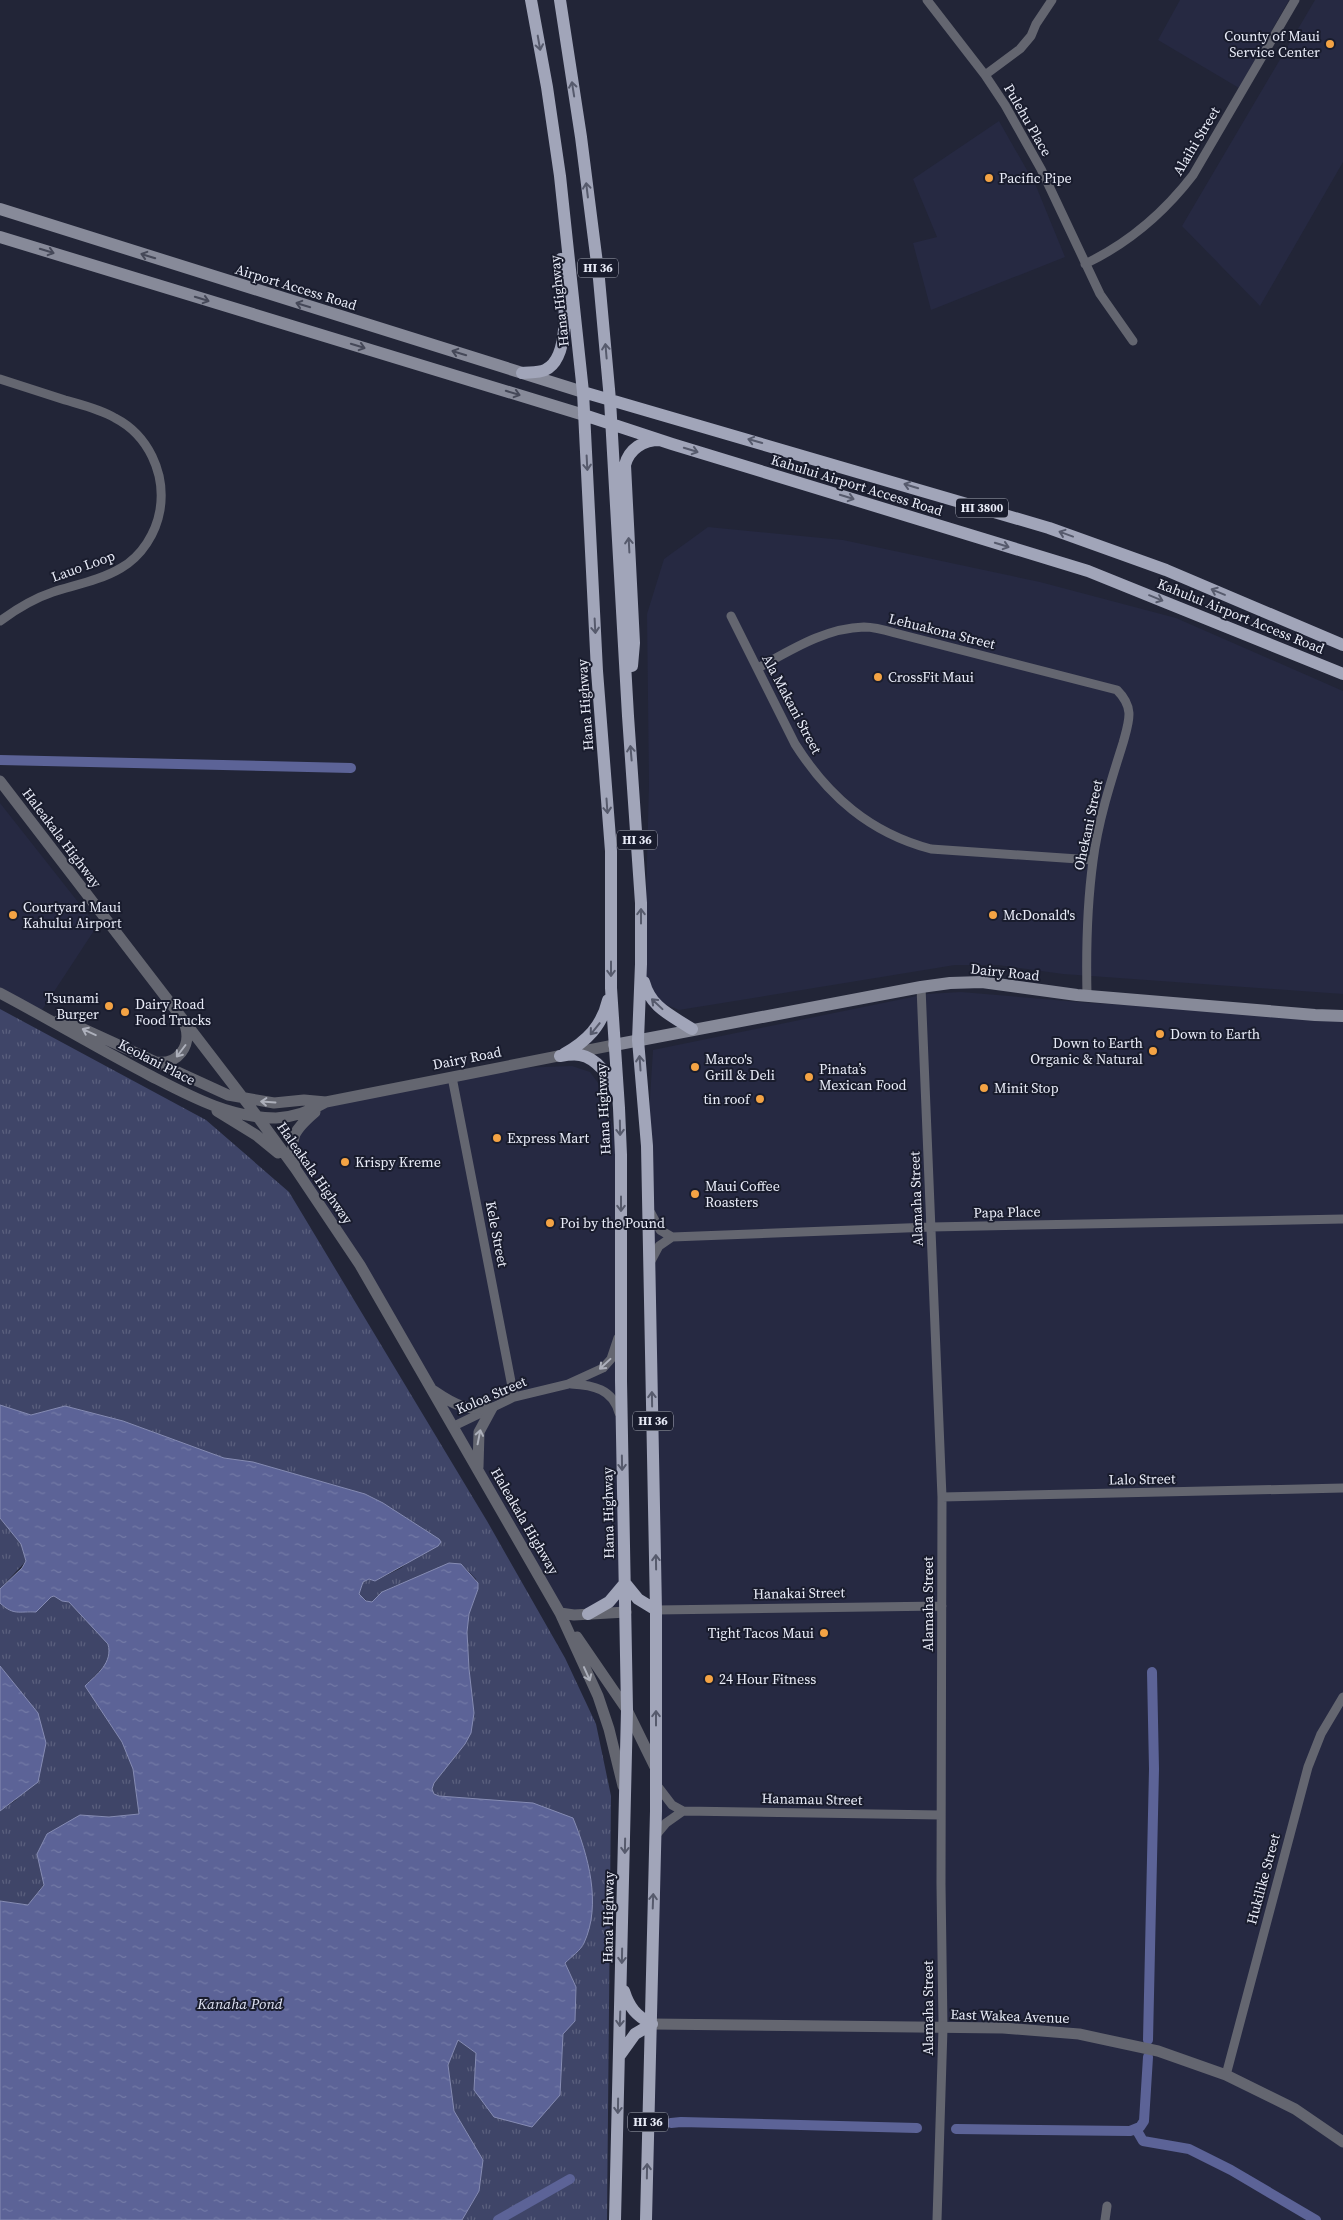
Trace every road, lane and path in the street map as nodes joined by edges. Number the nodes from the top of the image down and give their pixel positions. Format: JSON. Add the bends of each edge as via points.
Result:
{"nodes":[{"id":1,"x":531,"y":0,"type":"edge"},
{"id":2,"x":560,"y":0,"type":"edge"},
{"id":3,"x":927,"y":0,"type":"edge"},
{"id":4,"x":1052,"y":0,"type":"edge"},
{"id":5,"x":1295,"y":0,"type":"edge"},
{"id":6,"x":985,"y":75,"type":"junction"},
{"id":7,"x":547,"y":87,"type":"junction"},
{"id":8,"x":0,"y":210,"type":"edge"},
{"id":9,"x":0,"y":237,"type":"edge"},
{"id":10,"x":1085,"y":264,"type":"junction"},
{"id":11,"x":1134,"y":341,"type":"dead end"},
{"id":12,"x":522,"y":373,"type":"junction"},
{"id":13,"x":0,"y":379,"type":"edge"},
{"id":14,"x":583,"y":392,"type":"junction"},
{"id":15,"x":610,"y":400,"type":"junction"},
{"id":16,"x":584,"y":414,"type":"junction"},
{"id":17,"x":612,"y":423,"type":"junction"},
{"id":18,"x":672,"y":444,"type":"junction"},
{"id":19,"x":731,"y":616,"type":"dead end"},
{"id":20,"x":0,"y":621,"type":"edge"},
{"id":21,"x":1343,"y":645,"type":"edge"},
{"id":22,"x":758,"y":668,"type":"junction"},
{"id":23,"x":1343,"y":674,"type":"edge"},
{"id":24,"x":1122,"y":695,"type":"joint"},
{"id":25,"x":628,"y":716,"type":"junction"},
{"id":26,"x":0,"y":781,"type":"edge"},
{"id":27,"x":1093,"y":860,"type":"junction"},
{"id":28,"x":641,"y":964,"type":"junction"},
{"id":29,"x":922,"y":987,"type":"junction"},
{"id":30,"x":611,"y":988,"type":"junction"},
{"id":31,"x":0,"y":993,"type":"edge"},
{"id":32,"x":1087,"y":995,"type":"junction"},
{"id":33,"x":1343,"y":1016,"type":"edge"},
{"id":34,"x":49,"y":1018,"type":"junction"},
{"id":35,"x":184,"y":1021,"type":"junction"},
{"id":36,"x":692,"y":1029,"type":"junction"},
{"id":37,"x":638,"y":1040,"type":"junction"},
{"id":38,"x":614,"y":1045,"type":"junction"},
{"id":39,"x":560,"y":1056,"type":"junction"},
{"id":40,"x":153,"y":1061,"type":"junction"},
{"id":41,"x":125,"y":1063,"type":"junction"},
{"id":42,"x":452,"y":1077,"type":"junction"},
{"id":43,"x":231,"y":1091,"type":"junction"},
{"id":44,"x":244,"y":1099,"type":"junction"},
{"id":45,"x":326,"y":1102,"type":"junction"},
{"id":46,"x":205,"y":1104,"type":"junction"},
{"id":47,"x":619,"y":1108,"type":"junction"},
{"id":48,"x":258,"y":1116,"type":"junction"},
{"id":49,"x":295,"y":1168,"type":"junction"},
{"id":50,"x":648,"y":1209,"type":"junction"},
{"id":51,"x":1343,"y":1219,"type":"edge"},
{"id":52,"x":930,"y":1227,"type":"junction"},
{"id":53,"x":672,"y":1237,"type":"junction"},
{"id":54,"x":650,"y":1268,"type":"junction"},
{"id":55,"x":621,"y":1327,"type":"junction"},
{"id":56,"x":568,"y":1384,"type":"junction"},
{"id":57,"x":432,"y":1389,"type":"junction"},
{"id":58,"x":514,"y":1397,"type":"junction"},
{"id":59,"x":492,"y":1408,"type":"junction"},
{"id":60,"x":622,"y":1421,"type":"junction"},
{"id":61,"x":454,"y":1426,"type":"junction"},
{"id":62,"x":478,"y":1469,"type":"junction"},
{"id":63,"x":1343,"y":1488,"type":"edge"},
{"id":64,"x":942,"y":1497,"type":"junction"},
{"id":65,"x":625,"y":1583,"type":"junction"},
{"id":66,"x":942,"y":1606,"type":"junction"},
{"id":67,"x":656,"y":1610,"type":"junction"},
{"id":68,"x":626,"y":1612,"type":"junction"},
{"id":69,"x":560,"y":1613,"type":"junction"},
{"id":70,"x":588,"y":1614,"type":"junction"},
{"id":71,"x":1343,"y":1697,"type":"edge"},
{"id":72,"x":627,"y":1710,"type":"junction"},
{"id":73,"x":1340,"y":1712,"type":"edge"},
{"id":74,"x":655,"y":1767,"type":"junction"},
{"id":75,"x":656,"y":1784,"type":"junction"},
{"id":76,"x":626,"y":1798,"type":"junction"},
{"id":77,"x":683,"y":1811,"type":"junction"},
{"id":78,"x":941,"y":1815,"type":"junction"},
{"id":79,"x":656,"y":1835,"type":"junction"},
{"id":80,"x":622,"y":1982,"type":"junction"},
{"id":81,"x":652,"y":2024,"type":"junction"},
{"id":82,"x":943,"y":2028,"type":"junction"},
{"id":83,"x":620,"y":2057,"type":"junction"},
{"id":84,"x":1226,"y":2075,"type":"junction"},
{"id":85,"x":1343,"y":2142,"type":"edge"},
{"id":86,"x":1107,"y":2206,"type":"dead end"},
{"id":87,"x":616,"y":2220,"type":"edge"},
{"id":88,"x":646,"y":2220,"type":"edge"},
{"id":89,"x":937,"y":2220,"type":"edge"},
{"id":90,"x":1105,"y":2220,"type":"edge"}],
"edges":[{"from":1,"to":7,"type":"main road","name":"Hana Highway","number":"HI 36","one_way":true},
{"from":15,"to":2,"type":"main road","number":"HI 36","one_way":true,"via":[[599,279]]},
{"from":3,"to":6,"type":"street","name":"Pulehu Place"},
{"from":4,"to":6,"type":"street","via":[[1032,36]]},
{"from":5,"to":10,"type":"street","name":"Alaihi Street","via":[[1193,175],[1177,196],[1121,246]]},
{"from":6,"to":10,"type":"street","name":"Pulehu Place","via":[[1041,169]]},
{"from":7,"to":12,"type":"main road","via":[[547,139],[564,294],[563,345],[560,355],[546,369]]},
{"from":7,"to":14,"type":"main road","name":"Hana Highway","number":"HI 36","via":[[568,237]]},
{"from":12,"to":8,"type":"main road","name":"Airport Access Road","number":"HI 3800","one_way":true},
{"from":9,"to":16,"type":"main road","number":"HI 3800","one_way":true},
{"from":10,"to":11,"type":"street","name":"Pulehu Place","via":[[1109,308]]},
{"from":12,"to":14,"type":"main road","name":"Airport Access Road","number":"HI 3800"},
{"from":13,"to":20,"type":"street","name":"Lauo Loop","via":[[106,413],[124,423],[140,437],[154,457],[162,494],[152,535],[129,563],[111,573],[50,593]]},
{"from":14,"to":15,"type":"main road","name":"Kahului Airport Access Road","number":"HI 3800"},
{"from":14,"to":16,"type":"main road","name":"Hana Highway","number":"HI 36"},
{"from":15,"to":17,"type":"main road","number":"HI 36"},
{"from":21,"to":15,"type":"main road","name":"Kahului Airport Access Road","number":"HI 3800","one_way":true,"via":[[1166,570],[1049,528]]},
{"from":16,"to":17,"type":"main road","name":"Kahului Airport Access Road","number":"HI 3800"},
{"from":16,"to":30,"type":"main road","name":"Hana Highway","number":"HI 36","one_way":true,"via":[[597,671],[611,851]]},
{"from":17,"to":18,"type":"main road","name":"Kahului Airport Access Road","number":"HI 3800"},
{"from":17,"to":25,"type":"main road","number":"HI 36"},
{"from":18,"to":23,"type":"main road","name":"Kahului Airport Access Road","number":"HI 3800","one_way":true,"via":[[1088,571]]},
{"from":25,"to":18,"type":"main road","one_way":true,"via":[[634,643],[625,465],[632,451],[644,442],[658,440]]},
{"from":19,"to":22,"type":"street","name":"Ala Makani Street"},
{"from":22,"to":24,"type":"street","name":"Lehuakona Street","via":[[824,635],[865,627],[1117,690]]},
{"from":22,"to":27,"type":"street","name":"Ala Makani Street","via":[[807,763],[828,790],[870,823],[906,842],[949,852]]},
{"from":24,"to":27,"type":"street","name":"Ohekani Street","via":[[1127,701],[1129,720]]},
{"from":28,"to":25,"type":"main road","number":"HI 36","one_way":true,"via":[[640,893]]},
{"from":26,"to":35,"type":"street","name":"Haleakala Highway"},
{"from":27,"to":32,"type":"street","name":"Ohekani Street","via":[[1086,960]]},
{"from":36,"to":28,"type":"main road","one_way":true,"via":[[651,1000]]},
{"from":28,"to":37,"type":"main road","number":"HI 36"},
{"from":29,"to":32,"type":"main road","name":"Dairy Road","via":[[969,982]]},
{"from":29,"to":36,"type":"main road","name":"Dairy Road"},
{"from":29,"to":52,"type":"street","name":"Alamaha Street"},
{"from":30,"to":38,"type":"main road","name":"Hana Highway","number":"HI 36"},
{"from":30,"to":39,"type":"main road","one_way":true,"via":[[596,1030]]},
{"from":31,"to":34,"type":"street","name":"Keolani Place"},
{"from":32,"to":33,"type":"main road","name":"Dairy Road"},
{"from":40,"to":34,"type":"street","name":"Keolani Place","one_way":true,"via":[[77,1026]]},
{"from":34,"to":41,"type":"street","name":"Keolani Place"},
{"from":35,"to":40,"type":"street","one_way":true,"via":[[188,1038],[182,1053],[171,1061]]},
{"from":35,"to":43,"type":"street","name":"Haleakala Highway"},
{"from":36,"to":37,"type":"main road","name":"Dairy Road"},
{"from":37,"to":38,"type":"main road","name":"Dairy Road"},
{"from":50,"to":37,"type":"main road","number":"HI 36","one_way":true,"via":[[647,1146]]},
{"from":38,"to":39,"type":"street","name":"Dairy Road"},
{"from":38,"to":47,"type":"main road","name":"Hana Highway","number":"HI 36"},
{"from":39,"to":42,"type":"street","name":"Dairy Road"},
{"from":39,"to":47,"type":"main road","via":[[581,1055],[598,1066],[614,1088]]},
{"from":40,"to":43,"type":"street","name":"Keolani Place"},
{"from":41,"to":43,"type":"street","via":[[150,1068],[216,1099],[222,1099]]},
{"from":41,"to":46,"type":"street","name":"Keolani Place"},
{"from":42,"to":45,"type":"street","name":"Dairy Road"},
{"from":42,"to":58,"type":"street","name":"Kele Street"},
{"from":43,"to":44,"type":"street","name":"Haleakala Highway"},
{"from":45,"to":44,"type":"street","name":"Dairy Road","one_way":true,"via":[[274,1103]]},
{"from":44,"to":48,"type":"street","name":"Haleakala Highway"},
{"from":45,"to":48,"type":"street","name":"Dairy Road","via":[[307,1113],[277,1118]]},
{"from":45,"to":49,"type":"street","via":[[295,1131],[292,1146]]},
{"from":46,"to":48,"type":"street","name":"Keolani Place"},
{"from":46,"to":49,"type":"street","via":[[256,1135]]},
{"from":47,"to":55,"type":"main road","name":"Hana Highway","number":"HI 36","one_way":true},
{"from":48,"to":49,"type":"street","name":"Haleakala Highway"},
{"from":49,"to":57,"type":"street","name":"Haleakala Highway","via":[[360,1265]]},
{"from":50,"to":53,"type":"street","via":[[658,1228]]},
{"from":50,"to":54,"type":"main road","number":"HI 36"},
{"from":51,"to":52,"type":"street","name":"Papa Place"},
{"from":52,"to":53,"type":"street","name":"Papa Place"},
{"from":52,"to":64,"type":"street","name":"Alamaha Street"},
{"from":53,"to":54,"type":"street","via":[[656,1249]]},
{"from":67,"to":54,"type":"main road","number":"HI 36","one_way":true},
{"from":55,"to":56,"type":"street","name":"Koloa Street","one_way":true,"via":[[614,1352],[606,1365]]},
{"from":55,"to":60,"type":"main road","name":"Hana Highway","number":"HI 36"},
{"from":56,"to":58,"type":"street","name":"Koloa Street"},
{"from":56,"to":60,"type":"street","name":"Koloa Street","via":[[605,1391],[615,1401]]},
{"from":57,"to":59,"type":"street","via":[[452,1404],[464,1408]]},
{"from":57,"to":61,"type":"street","name":"Haleakala Highway"},
{"from":58,"to":59,"type":"street","name":"Koloa Street"},
{"from":59,"to":61,"type":"street","name":"Koloa Street"},
{"from":62,"to":59,"type":"street","one_way":true,"via":[[479,1432]]},
{"from":60,"to":65,"type":"main road","name":"Hana Highway","number":"HI 36","one_way":true},
{"from":61,"to":62,"type":"street","name":"Haleakala Highway"},
{"from":62,"to":69,"type":"street","name":"Haleakala Highway"},
{"from":63,"to":64,"type":"street","name":"Lalo Street"},
{"from":64,"to":66,"type":"street","name":"Alamaha Street"},
{"from":65,"to":67,"type":"main road","via":[[638,1599]]},
{"from":65,"to":68,"type":"main road","name":"Hana Highway","number":"HI 36"},
{"from":65,"to":70,"type":"main road","via":[[609,1602]]},
{"from":66,"to":67,"type":"street","name":"Hanakai Street"},
{"from":66,"to":78,"type":"street","name":"Alamaha Street"},
{"from":67,"to":68,"type":"main road"},
{"from":74,"to":67,"type":"main road","number":"HI 36","one_way":true},
{"from":68,"to":70,"type":"street"},
{"from":68,"to":72,"type":"main road","name":"Hana Highway","number":"HI 36"},
{"from":69,"to":70,"type":"street"},
{"from":69,"to":72,"type":"street","name":"Haleakala Highway"},
{"from":69,"to":76,"type":"street","name":"Haleakala Highway","one_way":true,"via":[[598,1696]]},
{"from":71,"to":73,"type":"street","name":"Hukilike Street"},
{"from":72,"to":74,"type":"street","name":"Haleakala Highway"},
{"from":72,"to":76,"type":"main road","name":"Hana Highway","number":"HI 36"},
{"from":73,"to":84,"type":"street","name":"Hukilike Street","via":[[1318,1742],[1308,1767]]},
{"from":74,"to":75,"type":"main road","number":"HI 36"},
{"from":75,"to":77,"type":"street","via":[[672,1805]]},
{"from":75,"to":79,"type":"main road","number":"HI 36"},
{"from":76,"to":80,"type":"main road","name":"Hana Highway","number":"HI 36","one_way":true},
{"from":77,"to":78,"type":"street","name":"Hanamau Street"},
{"from":77,"to":79,"type":"street"},
{"from":78,"to":82,"type":"street","name":"Alamaha Street"},
{"from":81,"to":79,"type":"main road","number":"HI 36","one_way":true},
{"from":80,"to":81,"type":"main road","number":"HI 36","via":[[634,2012]]},
{"from":80,"to":83,"type":"main road","name":"Hana Highway","number":"HI 36","one_way":true},
{"from":81,"to":82,"type":"street","name":"East Wakea Avenue"},
{"from":81,"to":83,"type":"main road","via":[[635,2034]]},
{"from":88,"to":81,"type":"main road","number":"HI 36","one_way":true},
{"from":82,"to":84,"type":"street","name":"East Wakea Avenue","via":[[1003,2028],[1079,2034],[1158,2051]]},
{"from":82,"to":89,"type":"street","name":"Alamaha Street"},
{"from":83,"to":87,"type":"main road","name":"Hana Highway","number":"HI 36","one_way":true},
{"from":84,"to":85,"type":"street","name":"East Wakea Avenue","via":[[1295,2109]]},
{"from":86,"to":90,"type":"street"}]}
